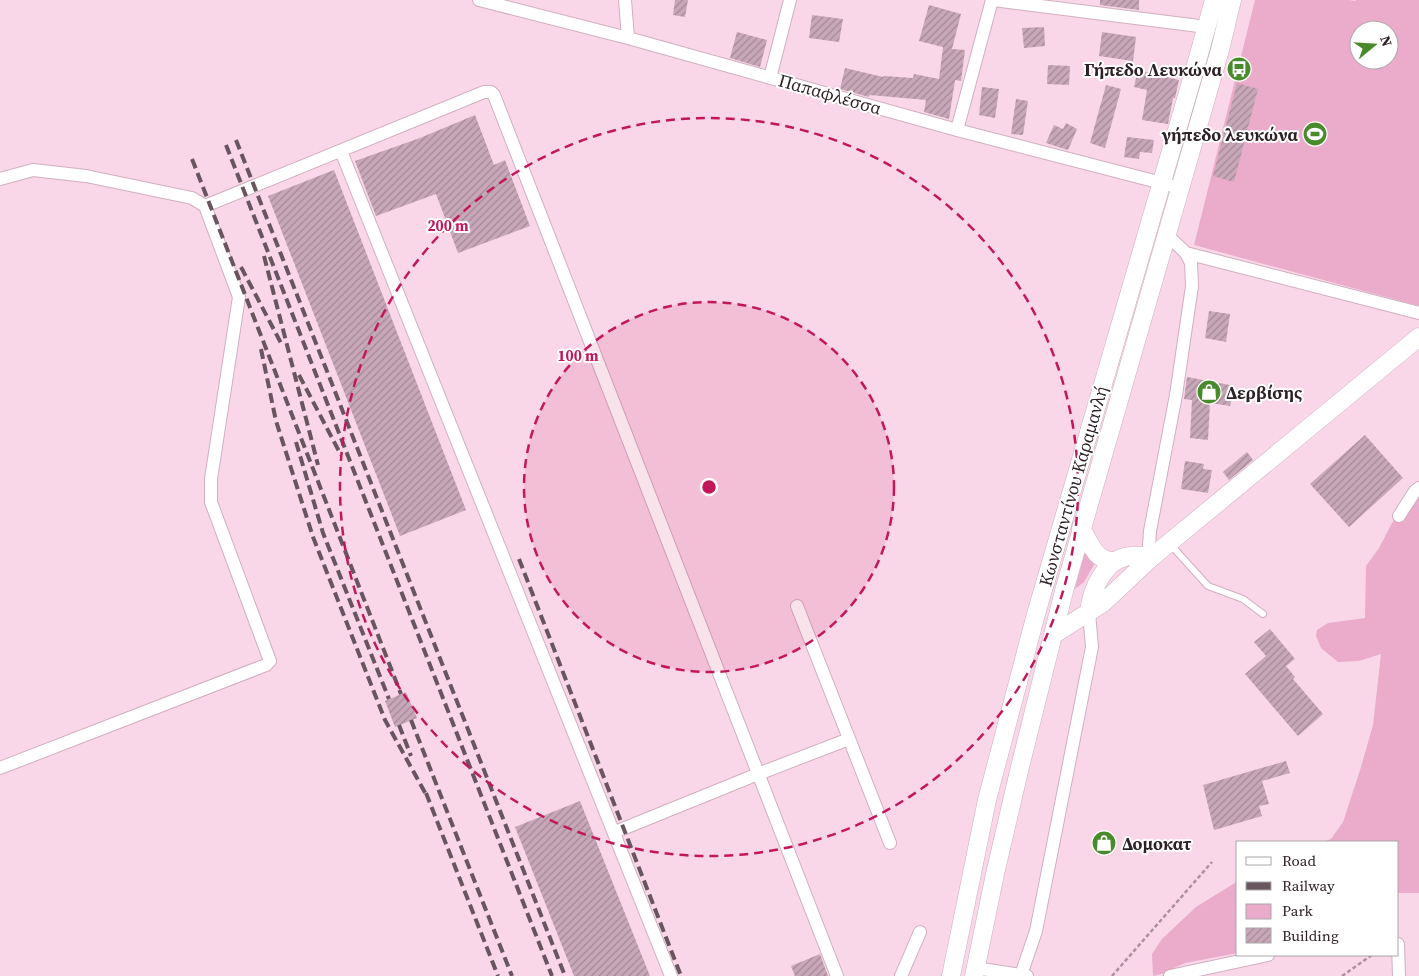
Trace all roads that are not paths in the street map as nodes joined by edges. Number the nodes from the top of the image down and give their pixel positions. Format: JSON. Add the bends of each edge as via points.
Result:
{"nodes":[{"id":1,"x":479,"y":0,"type":"edge"},
{"id":2,"x":625,"y":0,"type":"edge"},
{"id":3,"x":790,"y":0,"type":"edge"},
{"id":4,"x":993,"y":0,"type":"edge"},
{"id":5,"x":1214,"y":0,"type":"edge"},
{"id":6,"x":1232,"y":0,"type":"edge"},
{"id":7,"x":1207,"y":27,"type":"junction"},
{"id":8,"x":628,"y":38,"type":"junction"},
{"id":9,"x":770,"y":78,"type":"junction"},
{"id":10,"x":957,"y":130,"type":"junction"},
{"id":11,"x":341,"y":151,"type":"junction"},
{"id":12,"x":0,"y":179,"type":"edge"},
{"id":13,"x":1162,"y":183,"type":"junction"},
{"id":14,"x":1181,"y":188,"type":"junction"},
{"id":15,"x":205,"y":206,"type":"junction"},
{"id":16,"x":1167,"y":236,"type":"junction"},
{"id":17,"x":1186,"y":253,"type":"junction"},
{"id":18,"x":1419,"y":313,"type":"edge"},
{"id":19,"x":1419,"y":337,"type":"edge"},
{"id":20,"x":1419,"y":488,"type":"edge"},
{"id":21,"x":1399,"y":516,"type":"dead end"},
{"id":22,"x":1081,"y":528,"type":"junction"},
{"id":23,"x":1169,"y":543,"type":"junction"},
{"id":24,"x":1152,"y":557,"type":"junction"},
{"id":25,"x":1115,"y":561,"type":"junction"},
{"id":26,"x":797,"y":606,"type":"dead end"},
{"id":27,"x":1088,"y":613,"type":"junction"},
{"id":28,"x":1263,"y":614,"type":"dead end"},
{"id":29,"x":1053,"y":635,"type":"junction"},
{"id":30,"x":849,"y":740,"type":"junction"},
{"id":31,"x":0,"y":768,"type":"edge"},
{"id":32,"x":758,"y":774,"type":"junction"},
{"id":33,"x":615,"y":832,"type":"junction"},
{"id":34,"x":890,"y":842,"type":"dead end"},
{"id":35,"x":920,"y":932,"type":"dead end"},
{"id":36,"x":1263,"y":956,"type":"edge"},
{"id":37,"x":1398,"y":956,"type":"edge"},
{"id":38,"x":975,"y":972,"type":"edge"},
{"id":39,"x":1024,"y":975,"type":"edge"},
{"id":40,"x":671,"y":976,"type":"edge"},
{"id":41,"x":837,"y":976,"type":"edge"},
{"id":42,"x":902,"y":976,"type":"edge"},
{"id":43,"x":951,"y":976,"type":"edge"},
{"id":44,"x":1170,"y":976,"type":"edge"},
{"id":45,"x":1399,"y":976,"type":"edge"}],
"edges":[{"from":1,"to":8,"type":"street","name":"Παπαφλέσσα"},
{"from":2,"to":8,"type":"street"},
{"from":3,"to":9,"type":"street"},
{"from":4,"to":7,"type":"street"},
{"from":4,"to":10,"type":"street"},
{"from":5,"to":7,"type":"main road","name":"Κωνσταντίνου Καραμανλή"},
{"from":6,"to":14,"type":"main road","name":"Κωνσταντίνου Καραμανλή"},
{"from":7,"to":13,"type":"main road","name":"Κωνσταντίνου Καραμανλή"},
{"from":8,"to":9,"type":"street","name":"Παπαφλέσσα"},
{"from":9,"to":10,"type":"street","name":"Παπαφλέσσα"},
{"from":10,"to":13,"type":"street","name":"Παπαφλέσσα"},
{"from":11,"to":15,"type":"street"},
{"from":11,"to":32,"type":"street","via":[[484,92],[494,94]]},
{"from":11,"to":33,"type":"street"},
{"from":12,"to":15,"type":"street","via":[[33,170],[86,176],[192,198]]},
{"from":13,"to":14,"type":"street","name":"Παπαφλέσσα"},
{"from":13,"to":43,"type":"main road","name":"Κωνσταντίνου Καραμανλή","via":[[1019,676],[987,800]]},
{"from":14,"to":16,"type":"main road","name":"Κωνσταντίνου Καραμανλή"},
{"from":15,"to":31,"type":"street","via":[[239,297],[211,479],[211,502],[270,661],[266,666]]},
{"from":16,"to":17,"type":"street"},
{"from":16,"to":22,"type":"main road","name":"Κωνσταντίνου Καραμανλή"},
{"from":17,"to":18,"type":"street"},
{"from":17,"to":24,"type":"street","via":[[1191,263],[1192,286],[1150,531]]},
{"from":19,"to":23,"type":"main road"},
{"from":20,"to":21,"type":"street"},
{"from":22,"to":25,"type":"main road","via":[[1098,555],[1106,561]]},
{"from":22,"to":29,"type":"main road","name":"Κωνσταντίνου Καραμανλή"},
{"from":23,"to":24,"type":"main road"},
{"from":23,"to":28,"type":"lane","via":[[1208,586],[1243,599]]},
{"from":24,"to":25,"type":"main road","via":[[1132,556]]},
{"from":24,"to":27,"type":"main road"},
{"from":25,"to":27,"type":"main road","via":[[1095,587]]},
{"from":26,"to":30,"type":"street"},
{"from":27,"to":29,"type":"main road"},
{"from":27,"to":39,"type":"street","via":[[1092,647],[1036,931]]},
{"from":29,"to":38,"type":"main road","name":"Κωνσταντίνου Καραμανλή","via":[[1001,847]]},
{"from":30,"to":32,"type":"street"},
{"from":30,"to":34,"type":"street"},
{"from":32,"to":33,"type":"street"},
{"from":32,"to":41,"type":"street"},
{"from":33,"to":40,"type":"street"},
{"from":35,"to":42,"type":"street"},
{"from":36,"to":44,"type":"street"},
{"from":37,"to":45,"type":"street"},
{"from":38,"to":39,"type":"street"}]}
